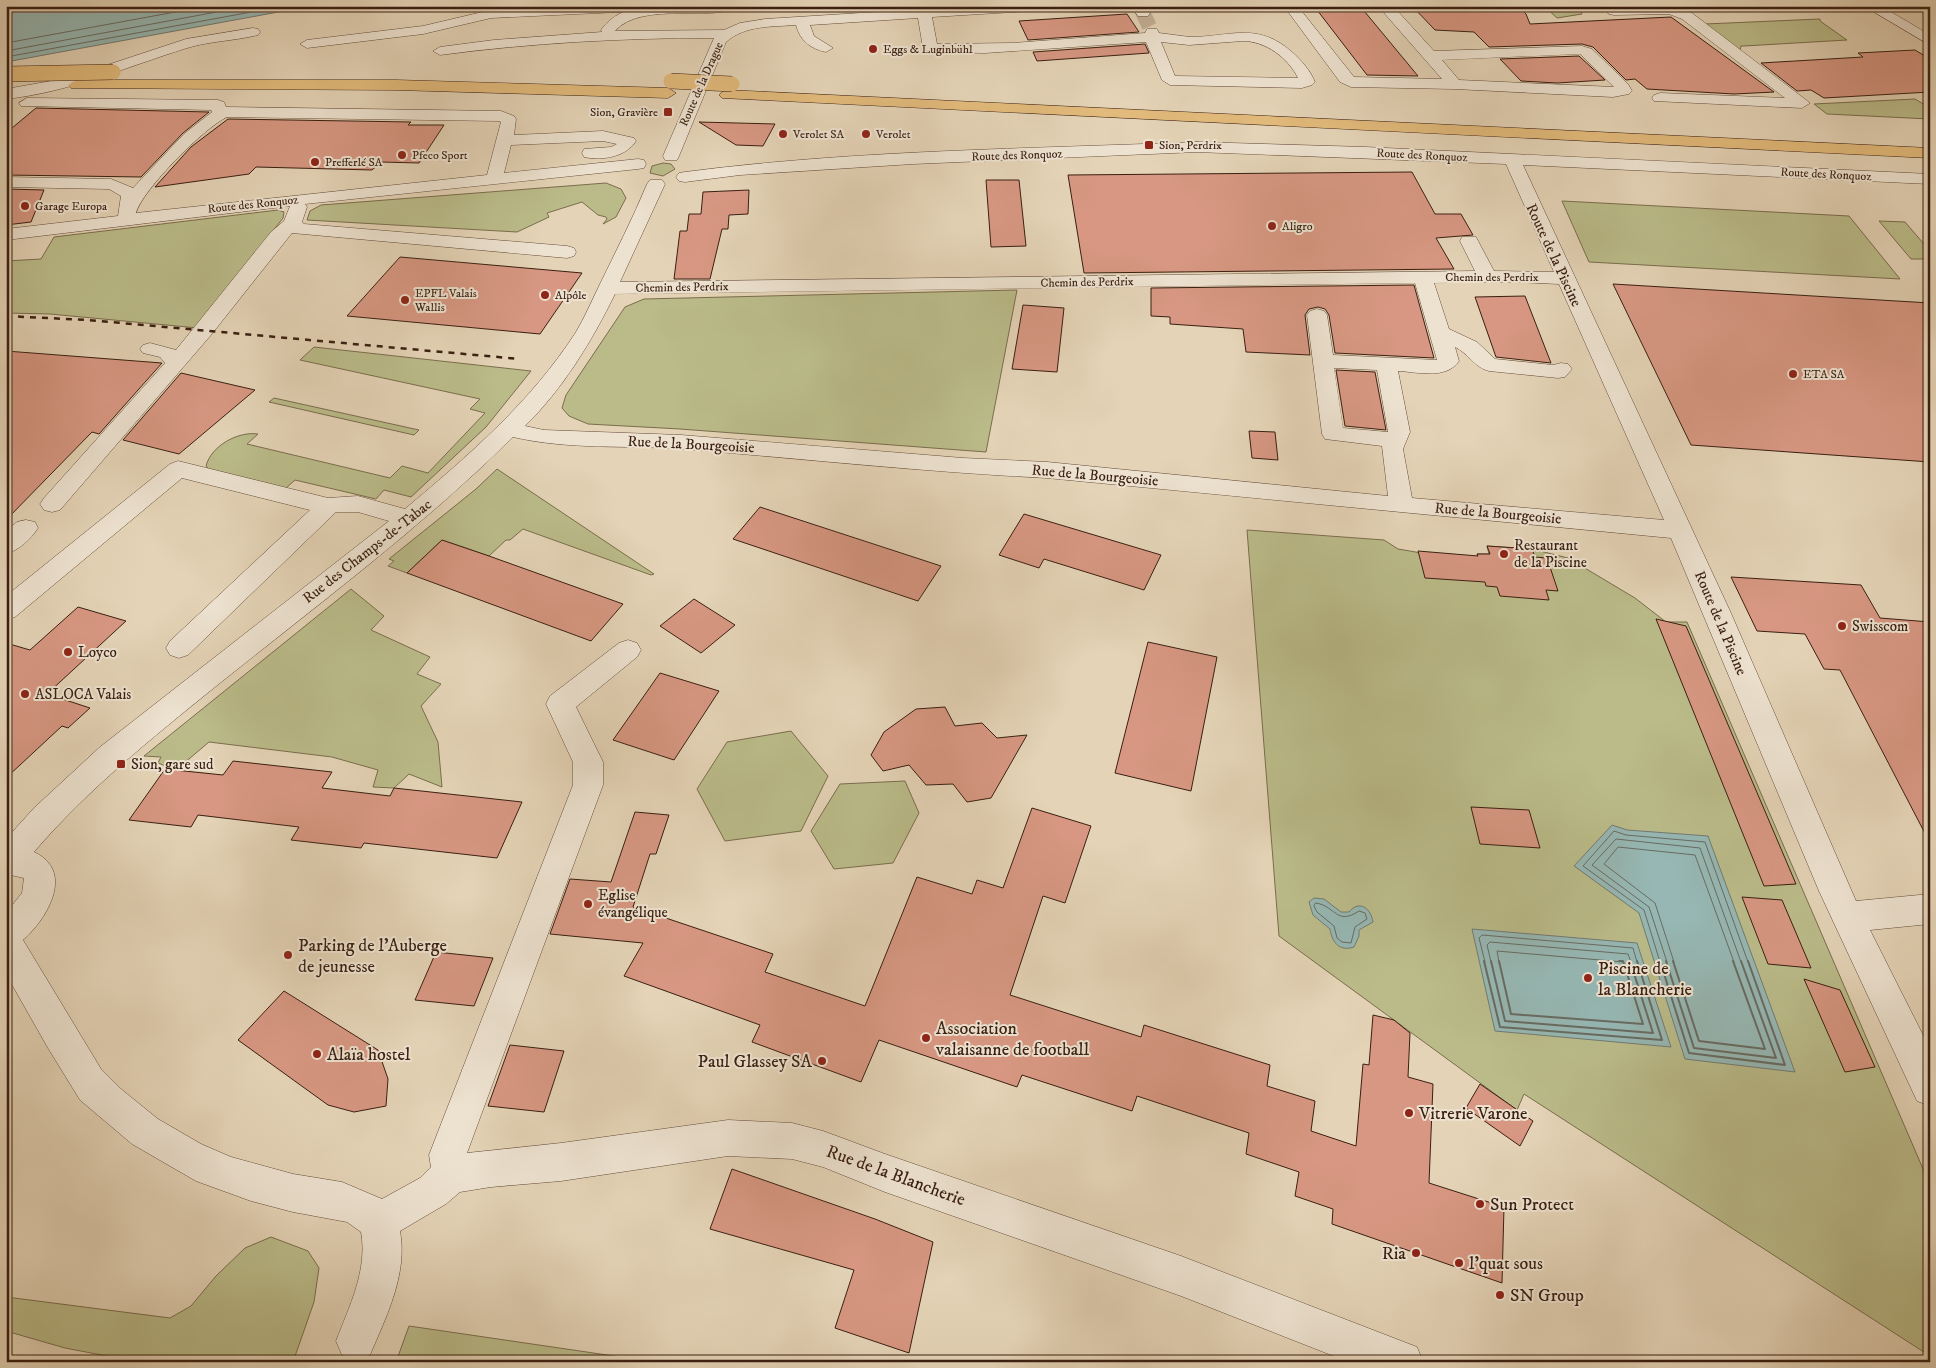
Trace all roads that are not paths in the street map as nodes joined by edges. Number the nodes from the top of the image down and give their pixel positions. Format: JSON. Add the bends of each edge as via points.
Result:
{"nodes":[{"id":1,"x":598,"y":6,"type":"edge"},
{"id":2,"x":1046,"y":6,"type":"edge"},
{"id":3,"x":1296,"y":6,"type":"edge"},
{"id":4,"x":1385,"y":6,"type":"edge"},
{"id":5,"x":1609,"y":6,"type":"edge"},
{"id":6,"x":1871,"y":6,"type":"edge"},
{"id":7,"x":728,"y":7,"type":"edge"},
{"id":8,"x":746,"y":7,"type":"edge"},
{"id":9,"x":620,"y":8,"type":"junction"},
{"id":10,"x":655,"y":8,"type":"junction"},
{"id":11,"x":982,"y":8,"type":"edge"},
{"id":12,"x":486,"y":10,"type":"edge"},
{"id":13,"x":838,"y":13,"type":"edge"},
{"id":14,"x":924,"y":14,"type":"junction"},
{"id":15,"x":802,"y":21,"type":"junction"},
{"id":16,"x":754,"y":25,"type":"junction"},
{"id":17,"x":253,"y":32,"type":"dead end"},
{"id":18,"x":727,"y":34,"type":"junction"},
{"id":19,"x":611,"y":35,"type":"junction"},
{"id":20,"x":1152,"y":35,"type":"junction"},
{"id":21,"x":1930,"y":41,"type":"edge"},
{"id":22,"x":307,"y":44,"type":"dead end"},
{"id":23,"x":826,"y":48,"type":"dead end"},
{"id":24,"x":440,"y":51,"type":"dead end"},
{"id":25,"x":1472,"y":55,"type":"junction"},
{"id":26,"x":1430,"y":56,"type":"junction"},
{"id":27,"x":6,"y":74,"type":"edge"},
{"id":28,"x":1456,"y":84,"type":"junction"},
{"id":29,"x":6,"y":86,"type":"edge"},
{"id":30,"x":1502,"y":86,"type":"junction"},
{"id":31,"x":669,"y":87,"type":"junction"},
{"id":32,"x":729,"y":89,"type":"junction"},
{"id":33,"x":6,"y":94,"type":"edge"},
{"id":34,"x":29,"y":96,"type":"junction"},
{"id":35,"x":1660,"y":98,"type":"dead end"},
{"id":36,"x":6,"y":101,"type":"edge"},
{"id":37,"x":220,"y":113,"type":"junction"},
{"id":38,"x":504,"y":140,"type":"junction"},
{"id":39,"x":1930,"y":141,"type":"edge"},
{"id":40,"x":1930,"y":153,"type":"edge"},
{"id":41,"x":576,"y":154,"type":"dead end"},
{"id":42,"x":671,"y":156,"type":"junction"},
{"id":43,"x":914,"y":159,"type":"junction"},
{"id":44,"x":1512,"y":159,"type":"junction"},
{"id":45,"x":518,"y":160,"type":"dead end"},
{"id":46,"x":694,"y":160,"type":"dead end"},
{"id":47,"x":499,"y":162,"type":"junction"},
{"id":48,"x":644,"y":176,"type":"junction"},
{"id":49,"x":685,"y":177,"type":"junction"},
{"id":50,"x":1930,"y":179,"type":"edge"},
{"id":51,"x":498,"y":180,"type":"junction"},
{"id":52,"x":6,"y":182,"type":"edge"},
{"id":53,"x":302,"y":199,"type":"junction"},
{"id":54,"x":128,"y":211,"type":"junction"},
{"id":55,"x":292,"y":223,"type":"junction"},
{"id":56,"x":6,"y":235,"type":"edge"},
{"id":57,"x":1469,"y":241,"type":"dead end"},
{"id":58,"x":567,"y":252,"type":"dead end"},
{"id":59,"x":1488,"y":276,"type":"junction"},
{"id":60,"x":1423,"y":277,"type":"junction"},
{"id":61,"x":1565,"y":278,"type":"junction"},
{"id":62,"x":609,"y":288,"type":"junction"},
{"id":63,"x":1317,"y":315,"type":"dead end"},
{"id":64,"x":1440,"y":332,"type":"junction"},
{"id":65,"x":150,"y":349,"type":"dead end"},
{"id":66,"x":1323,"y":361,"type":"junction"},
{"id":67,"x":175,"y":364,"type":"junction"},
{"id":68,"x":1386,"y":364,"type":"junction"},
{"id":69,"x":1561,"y":369,"type":"dead end"},
{"id":70,"x":508,"y":430,"type":"junction"},
{"id":71,"x":1396,"y":440,"type":"junction"},
{"id":72,"x":52,"y":504,"type":"dead end"},
{"id":73,"x":1401,"y":505,"type":"junction"},
{"id":74,"x":328,"y":506,"type":"junction"},
{"id":75,"x":408,"y":520,"type":"junction"},
{"id":76,"x":26,"y":528,"type":"dead end"},
{"id":77,"x":1680,"y":530,"type":"junction"},
{"id":78,"x":6,"y":545,"type":"edge"},
{"id":79,"x":6,"y":610,"type":"edge"},
{"id":80,"x":179,"y":648,"type":"dead end"},
{"id":81,"x":628,"y":650,"type":"dead end"},
{"id":82,"x":7,"y":860,"type":"edge"},
{"id":83,"x":1930,"y":909,"type":"edge"},
{"id":84,"x":1848,"y":917,"type":"junction"},
{"id":85,"x":6,"y":934,"type":"edge"},
{"id":86,"x":6,"y":939,"type":"edge"},
{"id":87,"x":1930,"y":1088,"type":"edge"},
{"id":88,"x":451,"y":1175,"type":"junction"},
{"id":89,"x":369,"y":1215,"type":"junction"},
{"id":90,"x":356,"y":1341,"type":"dead end"},
{"id":91,"x":1402,"y":1362,"type":"edge"}],
"edges":[{"from":1,"to":9,"type":"street"},
{"from":2,"to":11,"type":"street","name":"Route de la Drague"},
{"from":3,"to":28,"type":"street","via":[[1293,9],[1345,79],[1351,82]]},
{"from":4,"to":26,"type":"street"},
{"from":5,"to":35,"type":"street","via":[[1614,11],[1670,10],[1687,16],[1802,103]]},
{"from":6,"to":21,"type":"street"},
{"from":7,"to":8,"type":"street"},
{"from":7,"to":10,"type":"street"},
{"from":7,"to":16,"type":"street","via":[[729,12]]},
{"from":9,"to":10,"type":"street"},
{"from":9,"to":12,"type":"street"},
{"from":10,"to":19,"type":"street","via":[[634,12],[612,23],[608,28]]},
{"from":11,"to":14,"type":"street","name":"Route de la Drague"},
{"from":12,"to":22,"type":"street","via":[[423,30]]},
{"from":13,"to":14,"type":"street","name":"Route de la Drague"},
{"from":13,"to":15,"type":"street","name":"Route de la Drague"},
{"from":14,"to":20,"type":"street","via":[[926,54]]},
{"from":15,"to":16,"type":"street","name":"Route de la Drague"},
{"from":15,"to":23,"type":"street","via":[[806,36]]},
{"from":16,"to":18,"type":"street","name":"Route de la Drague"},
{"from":17,"to":34,"type":"street","via":[[180,45]]},
{"from":18,"to":19,"type":"street"},
{"from":18,"to":42,"type":"street","name":"Route de la Drague","via":[[717,45]]},
{"from":19,"to":24,"type":"street"},
{"from":20,"to":20,"type":"street","via":[[1189,41],[1264,39],[1286,56],[1307,82],[1203,83],[1170,80]]},
{"from":25,"to":26,"type":"street"},
{"from":25,"to":30,"type":"street"},
{"from":25,"to":30,"type":"street","via":[[1582,50],[1624,90]]},
{"from":26,"to":28,"type":"street"},
{"from":27,"to":31,"type":"highway","bridge":true,"via":[[393,74]]},
{"from":28,"to":30,"type":"street"},
{"from":29,"to":31,"type":"highway"},
{"from":31,"to":32,"type":"highway"},
{"from":32,"to":39,"type":"highway"},
{"from":32,"to":40,"type":"highway","via":[[1072,110]]},
{"from":33,"to":34,"type":"street"},
{"from":34,"to":36,"type":"street"},
{"from":34,"to":37,"type":"street","via":[[27,102],[33,103],[218,105]]},
{"from":37,"to":38,"type":"street","via":[[502,116],[509,122]]},
{"from":37,"to":54,"type":"street","via":[[146,182]]},
{"from":38,"to":41,"type":"street","via":[[603,136],[628,141],[626,146],[615,150]]},
{"from":38,"to":47,"type":"street"},
{"from":42,"to":48,"type":"street","via":[[655,157]]},
{"from":42,"to":49,"type":"street","via":[[690,163],[691,170]]},
{"from":43,"to":44,"type":"street","name":"Route des Ronquoz","via":[[1205,148]]},
{"from":43,"to":46,"type":"street","name":"Route des Ronquoz"},
{"from":43,"to":49,"type":"street","name":"Route des Ronquoz","via":[[740,170]]},
{"from":44,"to":50,"type":"street","name":"Route des Ronquoz"},
{"from":44,"to":61,"type":"street","name":"Route de la Piscine"},
{"from":45,"to":47,"type":"street"},
{"from":47,"to":51,"type":"street"},
{"from":48,"to":49,"type":"street","name":"Route des Ronquoz","via":[[671,182]]},
{"from":48,"to":51,"type":"street","name":"Route des Ronquoz"},
{"from":48,"to":62,"type":"street","name":"Rue des Champs-de-Tabac"},
{"from":51,"to":53,"type":"street","name":"Route des Ronquoz"},
{"from":52,"to":54,"type":"street","via":[[111,184],[130,195]]},
{"from":53,"to":54,"type":"street","name":"Route des Ronquoz"},
{"from":53,"to":55,"type":"street"},
{"from":54,"to":56,"type":"street","name":"Route des Ronquoz"},
{"from":55,"to":58,"type":"street","via":[[299,229]]},
{"from":55,"to":67,"type":"street"},
{"from":57,"to":59,"type":"street"},
{"from":59,"to":60,"type":"street","name":"Chemin des Perdrix"},
{"from":59,"to":61,"type":"street","name":"Chemin des Perdrix"},
{"from":60,"to":62,"type":"street","name":"Chemin des Perdrix"},
{"from":60,"to":64,"type":"street"},
{"from":61,"to":77,"type":"street","name":"Route de la Piscine"},
{"from":62,"to":70,"type":"street","name":"Rue des Champs-de-Tabac","via":[[566,361]]},
{"from":63,"to":66,"type":"street"},
{"from":64,"to":68,"type":"street","via":[[1449,361],[1442,367]]},
{"from":64,"to":69,"type":"street","via":[[1470,346],[1489,365],[1558,372]]},
{"from":65,"to":67,"type":"street","via":[[166,352],[175,358]]},
{"from":66,"to":68,"type":"street"},
{"from":66,"to":71,"type":"street","via":[[1333,434]]},
{"from":67,"to":72,"type":"street"},
{"from":68,"to":71,"type":"street","via":[[1399,432]]},
{"from":70,"to":73,"type":"street","name":"Rue de la Bourgeoisie","via":[[544,437],[681,442],[963,466],[1062,471]]},
{"from":70,"to":75,"type":"street","name":"Rue des Champs-de-Tabac"},
{"from":71,"to":73,"type":"street","via":[[1392,448]]},
{"from":73,"to":77,"type":"street","name":"Rue de la Bourgeoisie"},
{"from":74,"to":75,"type":"street","via":[[348,502],[394,513]]},
{"from":74,"to":79,"type":"street","via":[[186,464]]},
{"from":74,"to":80,"type":"street"},
{"from":75,"to":82,"type":"street","name":"Rue des Champs-de-Tabac","via":[[110,755],[45,817]]},
{"from":76,"to":78,"type":"street"},
{"from":77,"to":84,"type":"street","name":"Route de la Piscine"},
{"from":81,"to":88,"type":"street","via":[[560,704],[588,762],[588,785],[448,1155]]},
{"from":82,"to":85,"type":"street","via":[[30,864],[41,880],[33,907]]},
{"from":83,"to":84,"type":"street"},
{"from":84,"to":87,"type":"street","name":"Route de la Piscine"},
{"from":86,"to":89,"type":"street","via":[[24,976],[93,1086],[136,1123],[166,1144],[214,1170],[300,1194],[335,1197]]},
{"from":88,"to":89,"type":"street","via":[[433,1191]]},
{"from":88,"to":91,"type":"street","name":"Rue de la Blancherie","via":[[728,1138],[809,1144],[1208,1286]]},
{"from":89,"to":90,"type":"street","via":[[384,1246],[383,1257]]}]}
